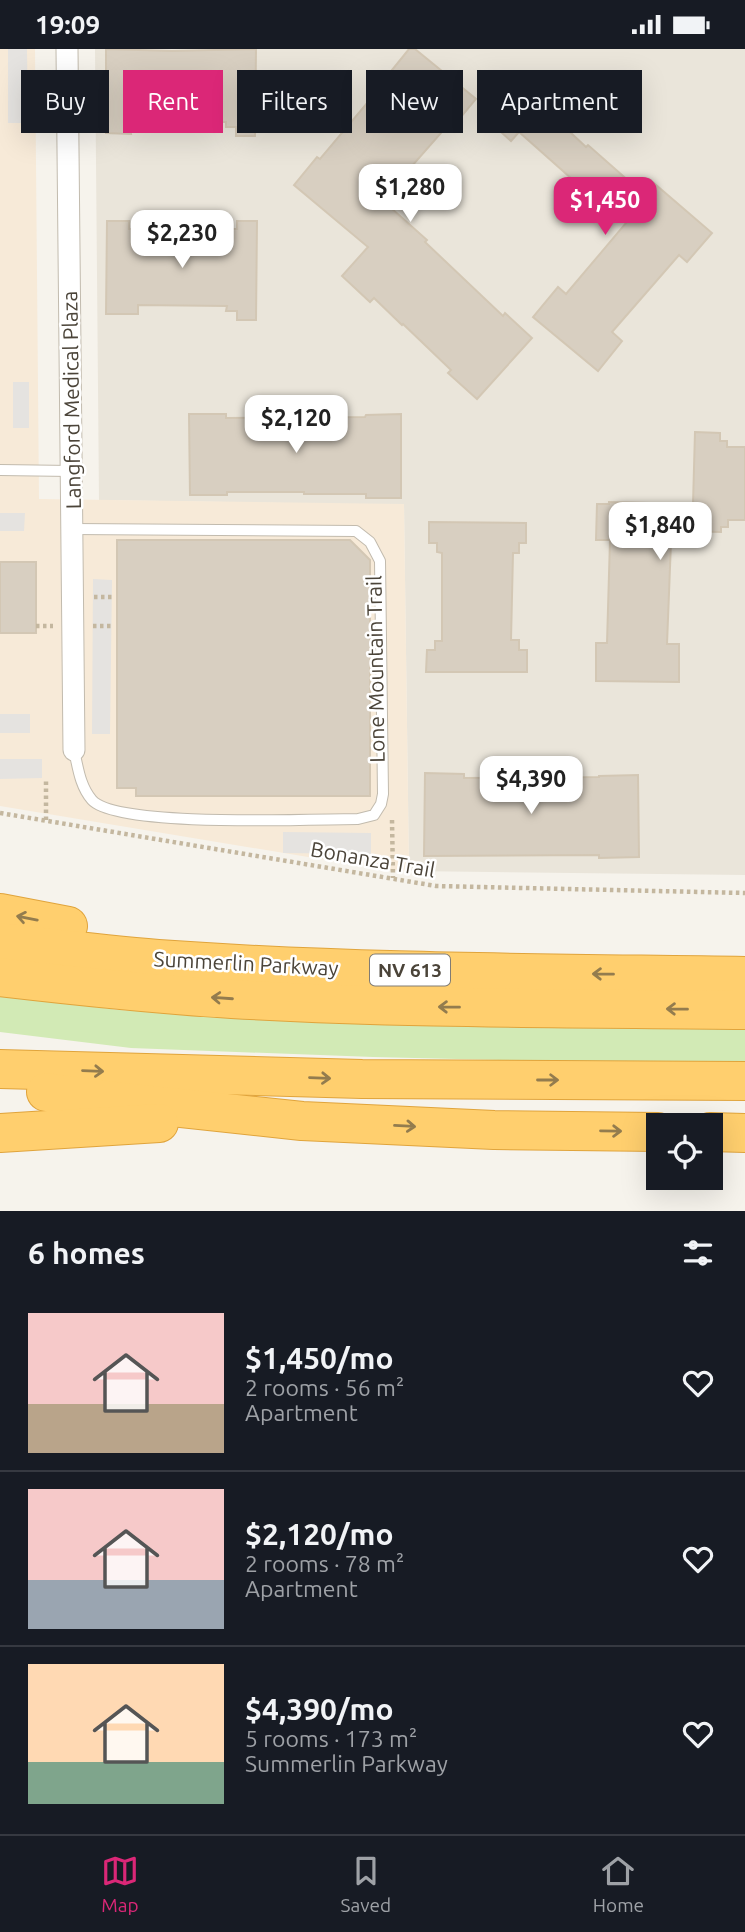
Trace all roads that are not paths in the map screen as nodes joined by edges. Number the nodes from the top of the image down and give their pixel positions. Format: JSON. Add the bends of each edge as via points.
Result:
{"nodes":[{"id":1,"x":67,"y":49,"type":"edge"},
{"id":2,"x":0,"y":470,"type":"edge"},
{"id":3,"x":71,"y":471,"type":"junction"},
{"id":4,"x":72,"y":529,"type":"junction"},
{"id":5,"x":74,"y":750,"type":"joint"},
{"id":6,"x":0,"y":913,"type":"edge"},
{"id":7,"x":0,"y":942,"type":"edge"},
{"id":8,"x":262,"y":964,"type":"junction"},
{"id":9,"x":745,"y":976,"type":"edge"},
{"id":10,"x":0,"y":977,"type":"edge"},
{"id":11,"x":745,"y":1010,"type":"edge"},
{"id":12,"x":0,"y":1069,"type":"edge"},
{"id":13,"x":745,"y":1081,"type":"edge"},
{"id":14,"x":0,"y":1085,"type":"edge"},
{"id":15,"x":263,"y":1117,"type":"junction"},
{"id":16,"x":646,"y":1132,"type":"edge"},
{"id":17,"x":723,"y":1132,"type":"edge"},
{"id":18,"x":0,"y":1133,"type":"edge"},
{"id":19,"x":745,"y":1133,"type":"edge"}],
"edges":[{"from":1,"to":3,"type":"street","name":"Langford Medical Plaza"},
{"from":2,"to":3,"type":"lane"},
{"from":3,"to":4,"type":"street","name":"Langford Medical Plaza"},
{"from":4,"to":5,"type":"street","name":"Langford Medical Plaza"},
{"from":4,"to":5,"type":"lane","via":[[356,531],[370,542],[380,561],[383,795],[374,815],[358,819],[189,820],[121,812],[94,802],[80,780]]},
{"from":8,"to":6,"type":"highway","one_way":true},
{"from":7,"to":8,"type":"highway","name":"Summerlin Parkway","number":"NV 613","via":[[158,959]]},
{"from":9,"to":8,"type":"highway","name":"Summerlin Parkway","number":"NV 613","one_way":true},
{"from":11,"to":10,"type":"highway","one_way":true,"via":[[285,1001]]},
{"from":12,"to":13,"type":"highway","one_way":true,"via":[[362,1079]]},
{"from":14,"to":15,"type":"highway"},
{"from":15,"to":16,"type":"highway","one_way":true,"via":[[494,1130]]},
{"from":15,"to":18,"type":"highway"},
{"from":17,"to":19,"type":"highway"}]}
